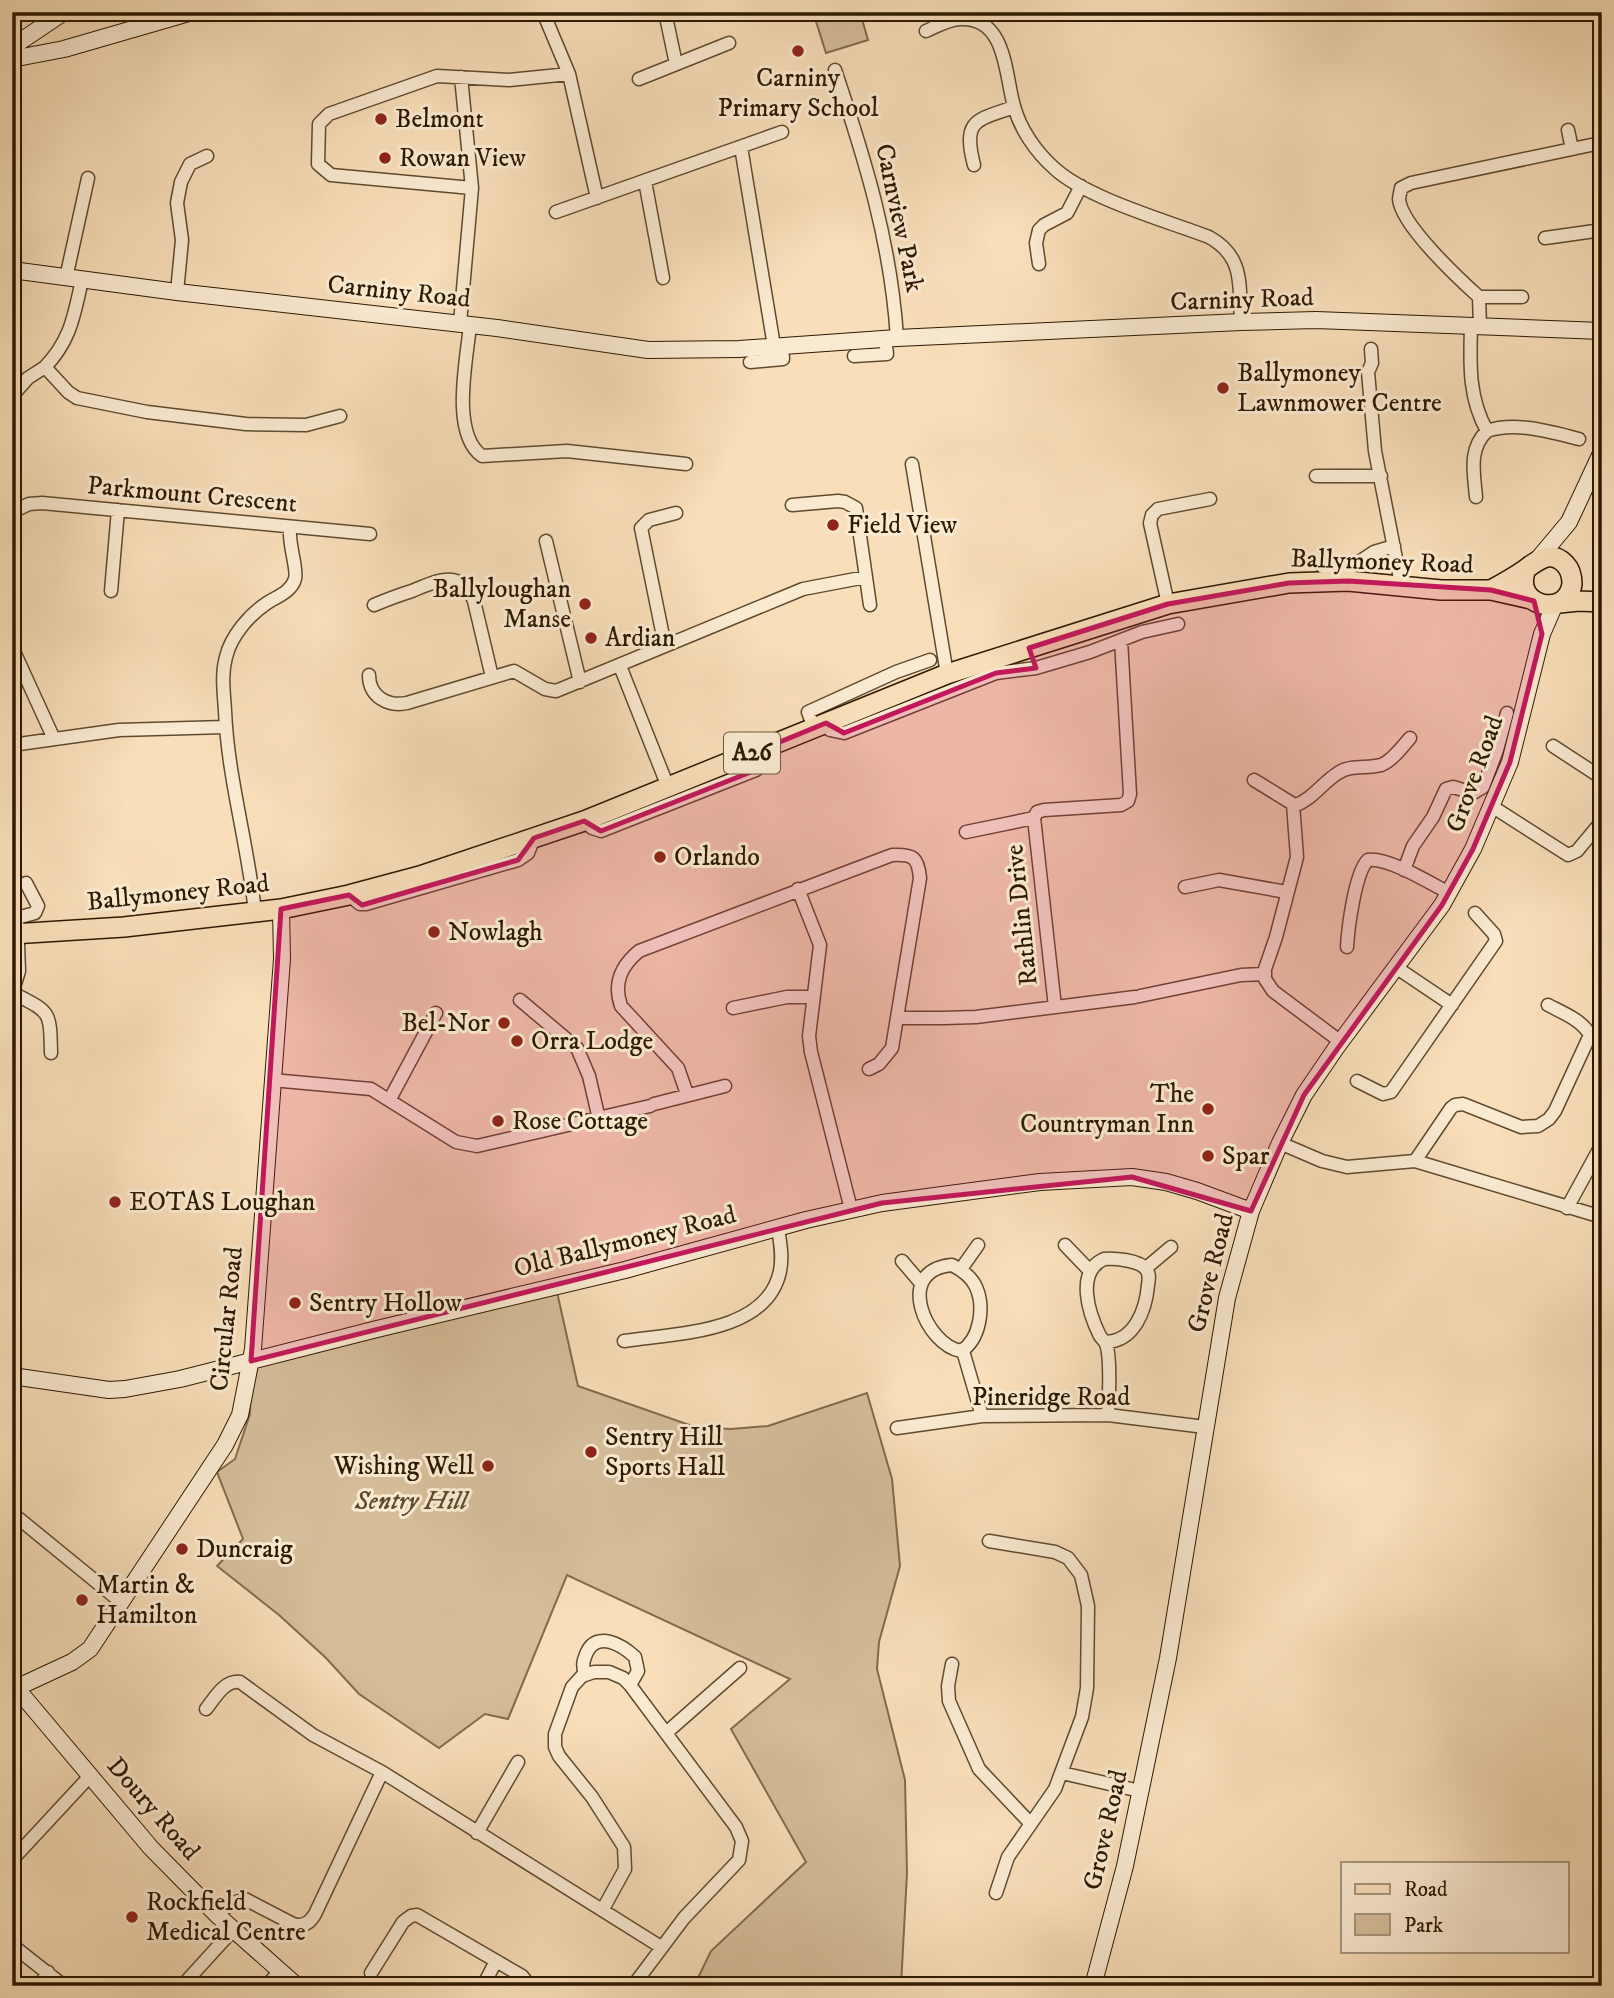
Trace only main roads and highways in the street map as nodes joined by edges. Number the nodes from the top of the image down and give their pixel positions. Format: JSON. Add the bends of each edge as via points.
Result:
{"nodes":[{"id":1,"x":1532,"y":564,"type":"junction"},
{"id":2,"x":1568,"y":568,"type":"junction"},
{"id":3,"x":1491,"y":590,"type":"junction"},
{"id":4,"x":1532,"y":600,"type":"junction"},
{"id":5,"x":1602,"y":600,"type":"edge"},
{"id":6,"x":1557,"y":603,"type":"junction"},
{"id":7,"x":15,"y":934,"type":"edge"}],
"edges":[{"from":1,"to":2,"type":"main road","number":"A26","via":[[1553,557]]},
{"from":1,"to":3,"type":"main road","name":"Ballymoney Road"},
{"from":1,"to":4,"type":"main road","via":[[1523,584]]},
{"from":2,"to":5,"type":"main road","number":"A26"},
{"from":2,"to":6,"type":"main road","via":[[1571,587]]},
{"from":3,"to":4,"type":"main road","name":"Ballymoney Road","number":"A26"},
{"from":3,"to":7,"type":"main road","name":"Ballymoney Road","number":"A26","via":[[1348,581],[1289,583],[1168,604],[947,674],[584,821],[420,876],[281,909]]},
{"from":4,"to":6,"type":"main road","number":"A26"},
{"from":5,"to":6,"type":"main road","number":"A26"}]}
